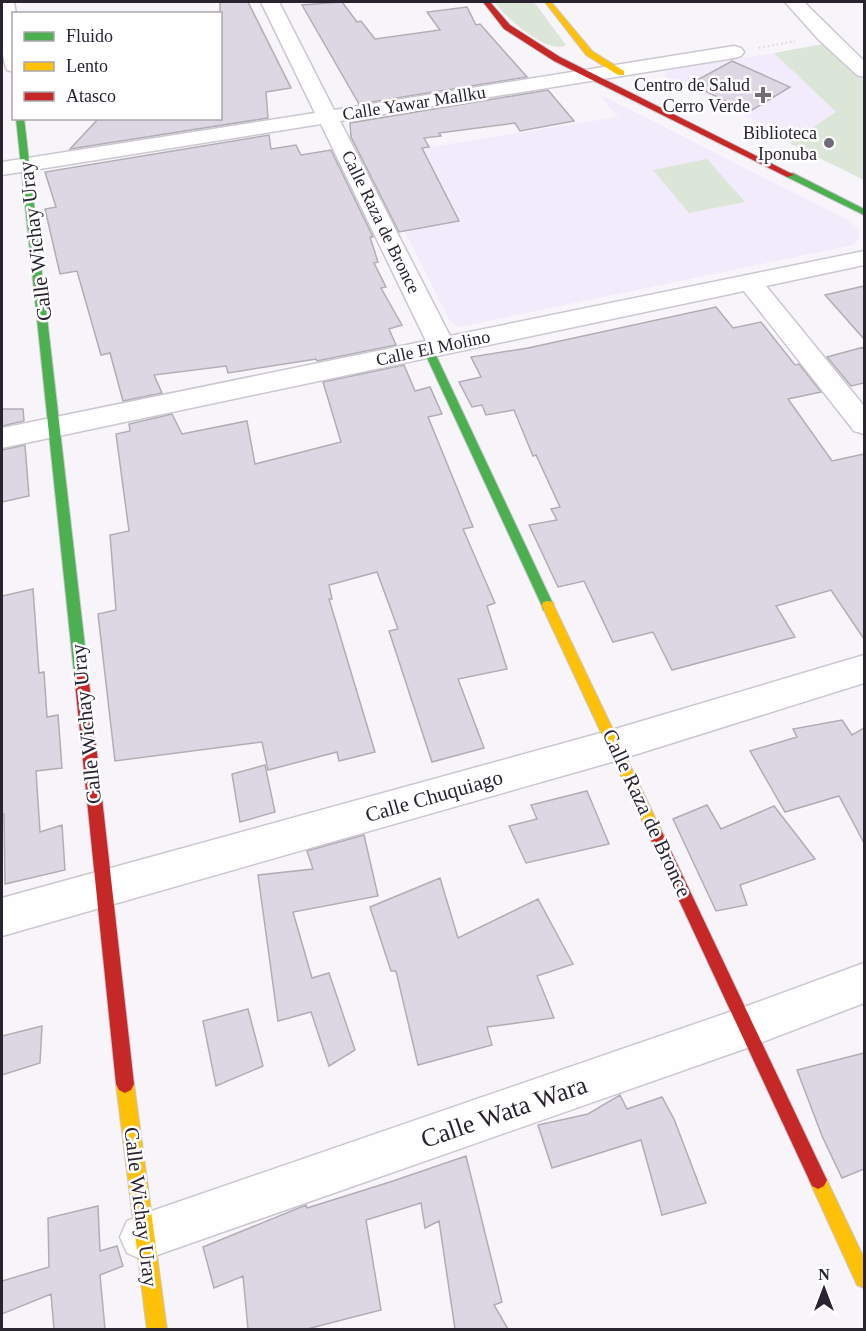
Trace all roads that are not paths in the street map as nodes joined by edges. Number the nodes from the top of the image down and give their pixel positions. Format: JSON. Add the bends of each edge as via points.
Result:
{"nodes":[{"id":1,"x":5,"y":2,"type":"edge"},
{"id":2,"x":270,"y":2,"type":"edge"},
{"id":3,"x":486,"y":2,"type":"edge"},
{"id":4,"x":548,"y":2,"type":"edge"},
{"id":5,"x":794,"y":2,"type":"edge"},
{"id":6,"x":12,"y":52,"type":"edge"},
{"id":7,"x":734,"y":52,"type":"road end"},
{"id":8,"x":616,"y":71,"type":"junction"},
{"id":9,"x":864,"y":71,"type":"edge"},
{"id":10,"x":588,"y":75,"type":"junction"},
{"id":11,"x":639,"y":80,"type":"dead end"},
{"id":12,"x":329,"y":117,"type":"junction"},
{"id":13,"x":20,"y":120,"type":"edge"},
{"id":14,"x":26,"y":165,"type":"junction"},
{"id":15,"x":2,"y":169,"type":"edge"},
{"id":16,"x":864,"y":212,"type":"edge"},
{"id":17,"x":864,"y":258,"type":"edge"},
{"id":18,"x":749,"y":281,"type":"junction"},
{"id":19,"x":435,"y":348,"type":"junction"},
{"id":20,"x":864,"y":424,"type":"edge"},
{"id":21,"x":56,"y":427,"type":"junction"},
{"id":22,"x":2,"y":438,"type":"edge"},
{"id":23,"x":864,"y":669,"type":"edge"},
{"id":24,"x":615,"y":745,"type":"junction"},
{"id":25,"x":104,"y":889,"type":"junction"},
{"id":26,"x":2,"y":916,"type":"edge"},
{"id":27,"x":864,"y":983,"type":"edge"},
{"id":28,"x":747,"y":1027,"type":"junction"},
{"id":29,"x":143,"y":1238,"type":"junction"},
{"id":30,"x":864,"y":1278,"type":"edge"},
{"id":31,"x":157,"y":1329,"type":"edge"}],
"edges":[{"from":1,"to":6,"type":"street"},
{"from":2,"to":12,"type":"street","name":"Calle Raza de Bronce"},
{"from":3,"to":10,"type":"street","via":[[507,27]]},
{"from":4,"to":8,"type":"street","via":[[589,53]]},
{"from":5,"to":9,"type":"street"},
{"from":7,"to":8,"type":"street","name":"Calle Yawar Mallku"},
{"from":8,"to":10,"type":"street","name":"Calle Yawar Mallku"},
{"from":8,"to":11,"type":"street"},
{"from":10,"to":12,"type":"street","name":"Calle Yawar Mallku"},
{"from":10,"to":16,"type":"street"},
{"from":12,"to":14,"type":"street","name":"Calle Yawar Mallku"},
{"from":12,"to":19,"type":"street","name":"Calle Raza de Bronce"},
{"from":13,"to":14,"type":"street","name":"Calle Wichay Uray"},
{"from":14,"to":15,"type":"street","name":"Calle Yawar Mallku"},
{"from":14,"to":21,"type":"street","name":"Calle Wichay Uray"},
{"from":17,"to":18,"type":"street","name":"Calle El Molino"},
{"from":18,"to":19,"type":"street","name":"Calle El Molino"},
{"from":18,"to":20,"type":"street"},
{"from":19,"to":21,"type":"street","name":"Calle El Molino"},
{"from":19,"to":24,"type":"street","name":"Calle Raza de Bronce"},
{"from":21,"to":22,"type":"street","name":"Calle El Molino"},
{"from":21,"to":25,"type":"street","name":"Calle Wichay Uray"},
{"from":23,"to":24,"type":"street","name":"Calle Chuquiago"},
{"from":24,"to":25,"type":"street","name":"Calle Chuquiago"},
{"from":24,"to":28,"type":"street","name":"Calle Raza de Bronce"},
{"from":25,"to":26,"type":"street","name":"Calle Chuquiago"},
{"from":25,"to":29,"type":"street","name":"Calle Wichay Uray"},
{"from":27,"to":28,"type":"street","name":"Calle Wata Wara"},
{"from":28,"to":29,"type":"street","name":"Calle Wata Wara"},
{"from":28,"to":30,"type":"street","name":"Calle Raza de Bronce"},
{"from":29,"to":31,"type":"street","name":"Calle Wichay Uray"}]}
